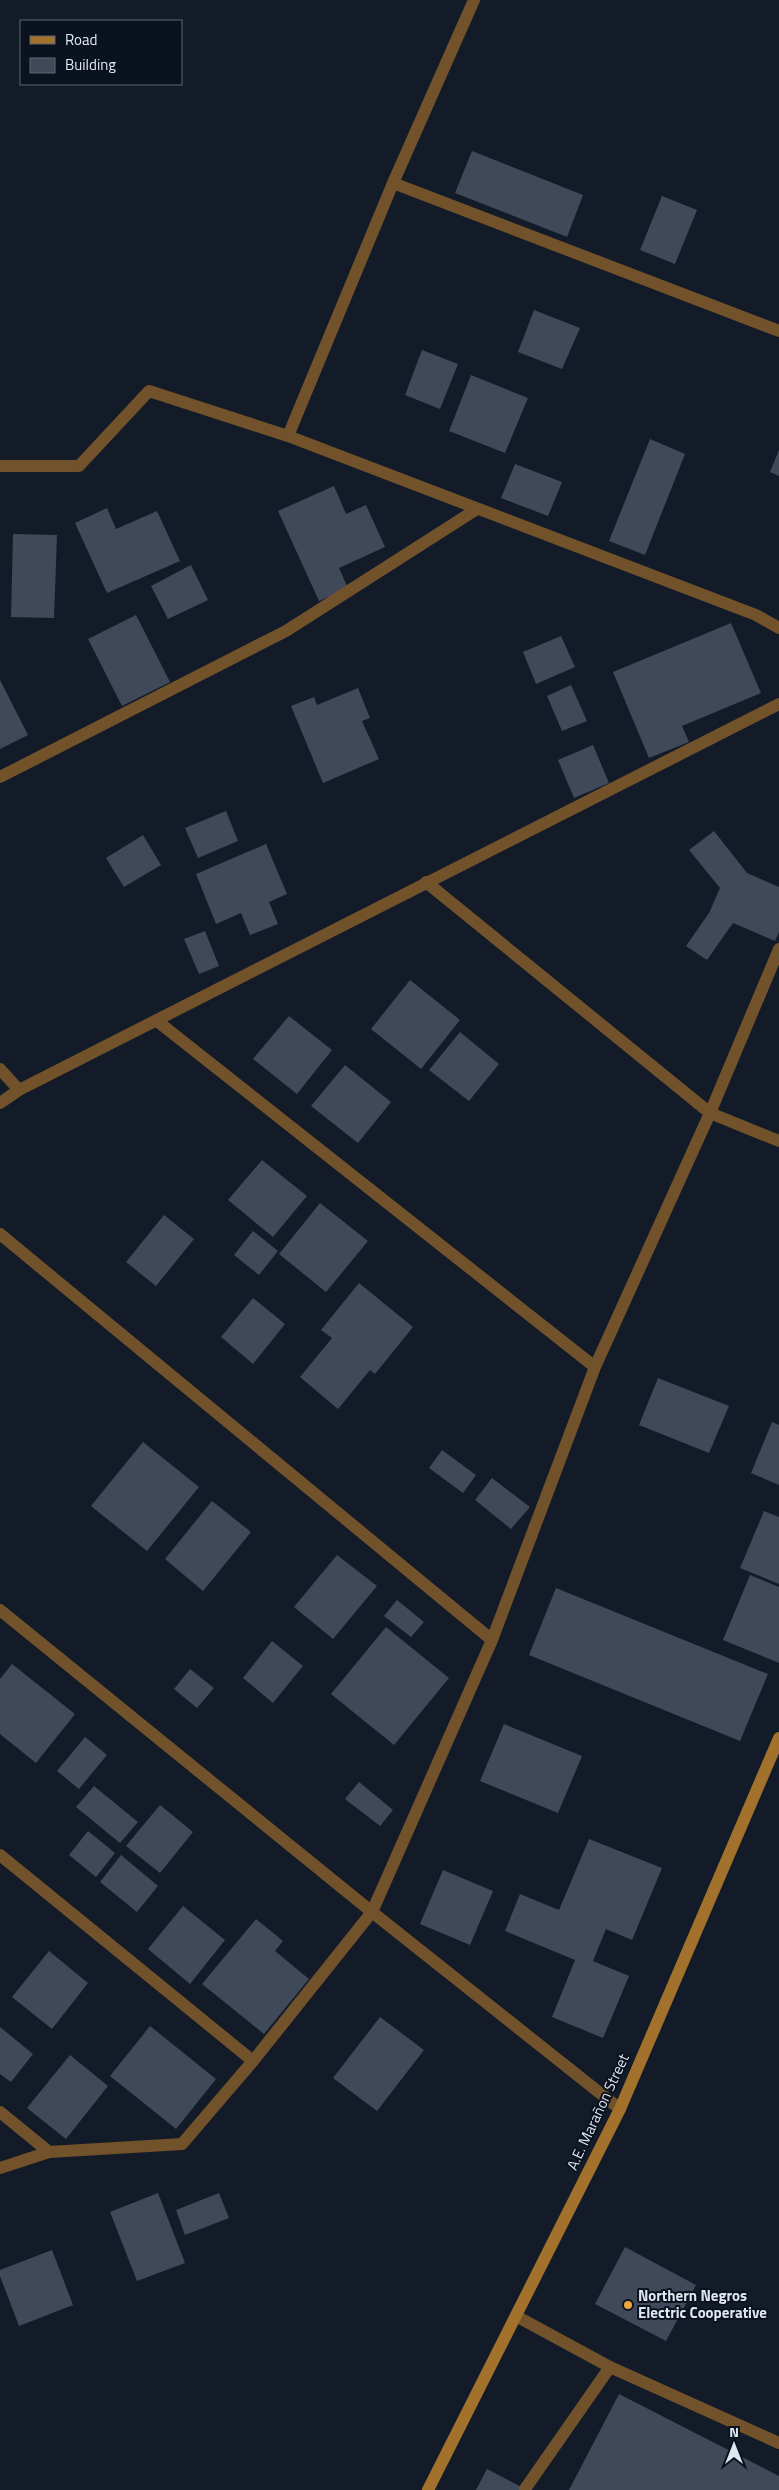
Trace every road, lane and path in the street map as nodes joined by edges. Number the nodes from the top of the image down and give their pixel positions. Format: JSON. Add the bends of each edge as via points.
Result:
{"nodes":[{"id":1,"x":474,"y":0,"type":"edge"},
{"id":2,"x":393,"y":183,"type":"junction"},
{"id":3,"x":779,"y":330,"type":"edge"},
{"id":4,"x":288,"y":436,"type":"junction"},
{"id":5,"x":0,"y":466,"type":"edge"},
{"id":6,"x":477,"y":509,"type":"junction"},
{"id":7,"x":779,"y":628,"type":"edge"},
{"id":8,"x":779,"y":704,"type":"edge"},
{"id":9,"x":0,"y":777,"type":"edge"},
{"id":10,"x":426,"y":882,"type":"junction"},
{"id":11,"x":779,"y":949,"type":"edge"},
{"id":12,"x":157,"y":1021,"type":"junction"},
{"id":13,"x":0,"y":1069,"type":"edge"},
{"id":14,"x":20,"y":1090,"type":"junction"},
{"id":15,"x":0,"y":1103,"type":"edge"},
{"id":16,"x":710,"y":1113,"type":"junction"},
{"id":17,"x":779,"y":1141,"type":"edge"},
{"id":18,"x":0,"y":1234,"type":"edge"},
{"id":19,"x":595,"y":1367,"type":"junction"},
{"id":20,"x":0,"y":1610,"type":"edge"},
{"id":21,"x":492,"y":1640,"type":"junction"},
{"id":22,"x":779,"y":1738,"type":"edge"},
{"id":23,"x":0,"y":1855,"type":"edge"},
{"id":24,"x":372,"y":1912,"type":"junction"},
{"id":25,"x":253,"y":2061,"type":"junction"},
{"id":26,"x":620,"y":2109,"type":"junction"},
{"id":27,"x":0,"y":2112,"type":"edge"},
{"id":28,"x":49,"y":2152,"type":"junction"},
{"id":29,"x":0,"y":2168,"type":"edge"},
{"id":30,"x":516,"y":2316,"type":"junction"},
{"id":31,"x":610,"y":2367,"type":"junction"},
{"id":32,"x":779,"y":2443,"type":"edge"},
{"id":33,"x":525,"y":2489,"type":"edge"},
{"id":34,"x":428,"y":2490,"type":"edge"}],
"edges":[{"from":1,"to":2,"type":"street"},
{"from":2,"to":3,"type":"street"},
{"from":2,"to":4,"type":"street"},
{"from":4,"to":5,"type":"street","via":[[149,391],[79,466]]},
{"from":4,"to":6,"type":"street"},
{"from":6,"to":7,"type":"street","via":[[756,614]]},
{"from":6,"to":9,"type":"street","via":[[286,631]]},
{"from":8,"to":10,"type":"street"},
{"from":10,"to":12,"type":"street"},
{"from":10,"to":16,"type":"street"},
{"from":11,"to":16,"type":"street"},
{"from":12,"to":14,"type":"street"},
{"from":12,"to":19,"type":"street"},
{"from":13,"to":14,"type":"street"},
{"from":14,"to":15,"type":"street"},
{"from":16,"to":17,"type":"street"},
{"from":16,"to":19,"type":"street"},
{"from":18,"to":21,"type":"street"},
{"from":19,"to":21,"type":"street"},
{"from":20,"to":24,"type":"street"},
{"from":21,"to":24,"type":"street"},
{"from":22,"to":26,"type":"main road","name":"A.E. Marañon Street"},
{"from":23,"to":25,"type":"street"},
{"from":24,"to":25,"type":"street"},
{"from":24,"to":26,"type":"street"},
{"from":25,"to":28,"type":"street","via":[[182,2144]]},
{"from":26,"to":30,"type":"main road","name":"A.E. Marañon Street"},
{"from":27,"to":28,"type":"street"},
{"from":28,"to":29,"type":"street"},
{"from":30,"to":31,"type":"street"},
{"from":30,"to":34,"type":"main road","name":"A.E. Marañon Street"},
{"from":31,"to":32,"type":"street"},
{"from":31,"to":33,"type":"street"}]}
